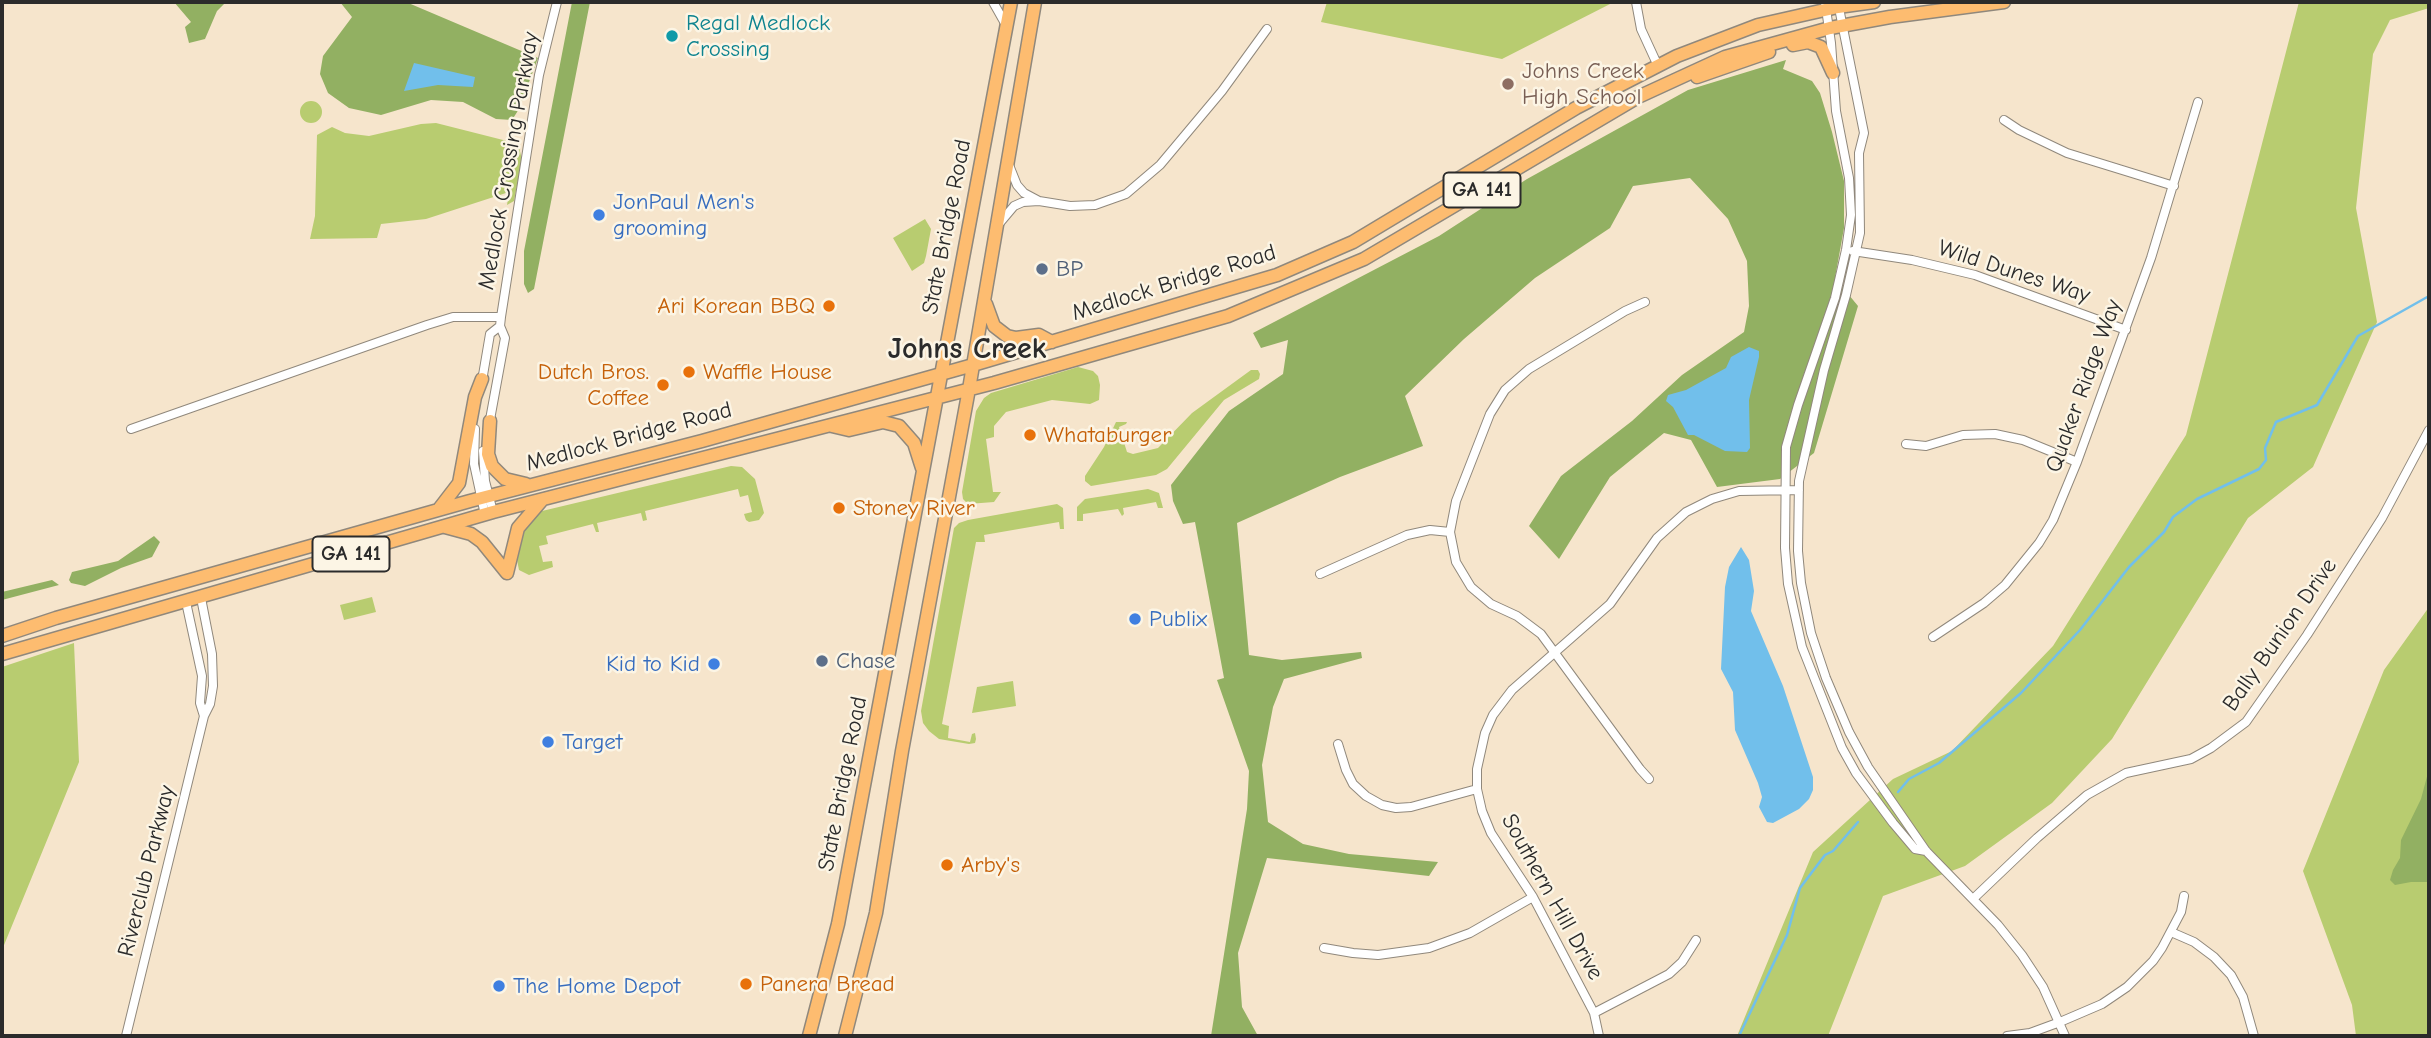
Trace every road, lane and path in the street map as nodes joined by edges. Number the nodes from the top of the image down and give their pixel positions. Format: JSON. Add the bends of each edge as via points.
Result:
{"nodes":[{"id":1,"x":557,"y":2,"type":"edge"},
{"id":2,"x":993,"y":2,"type":"edge"},
{"id":3,"x":1011,"y":2,"type":"edge"},
{"id":4,"x":1035,"y":2,"type":"edge"},
{"id":5,"x":1636,"y":2,"type":"edge"},
{"id":6,"x":1874,"y":2,"type":"edge"},
{"id":7,"x":2004,"y":2,"type":"edge"},
{"id":8,"x":1832,"y":5,"type":"edge"},
{"id":9,"x":1006,"y":26,"type":"junction"},
{"id":10,"x":1836,"y":27,"type":"junction"},
{"id":11,"x":1267,"y":29,"type":"dead end"},
{"id":12,"x":1658,"y":66,"type":"junction"},
{"id":13,"x":1833,"y":73,"type":"junction"},
{"id":14,"x":1673,"y":80,"type":"junction"},
{"id":15,"x":2198,"y":102,"type":"dead end"},
{"id":16,"x":2004,"y":120,"type":"dead end"},
{"id":17,"x":1008,"y":163,"type":"junction"},
{"id":18,"x":2174,"y":186,"type":"junction"},
{"id":19,"x":1040,"y":201,"type":"junction"},
{"id":20,"x":997,"y":227,"type":"junction"},
{"id":21,"x":1851,"y":251,"type":"junction"},
{"id":22,"x":984,"y":299,"type":"junction"},
{"id":23,"x":1645,"y":302,"type":"dead end"},
{"id":24,"x":500,"y":322,"type":"junction"},
{"id":25,"x":2126,"y":330,"type":"junction"},
{"id":26,"x":1052,"y":342,"type":"junction"},
{"id":27,"x":973,"y":365,"type":"junction"},
{"id":28,"x":941,"y":373,"type":"junction"},
{"id":29,"x":482,"y":379,"type":"junction"},
{"id":30,"x":969,"y":389,"type":"junction"},
{"id":31,"x":937,"y":397,"type":"junction"},
{"id":32,"x":490,"y":421,"type":"junction"},
{"id":33,"x":828,"y":425,"type":"junction"},
{"id":34,"x":131,"y":429,"type":"dead end"},
{"id":35,"x":2429,"y":430,"type":"edge"},
{"id":36,"x":1906,"y":444,"type":"dead end"},
{"id":37,"x":2077,"y":462,"type":"junction"},
{"id":38,"x":923,"y":471,"type":"junction"},
{"id":39,"x":533,"y":485,"type":"junction"},
{"id":40,"x":1798,"y":490,"type":"junction"},
{"id":41,"x":1785,"y":491,"type":"junction"},
{"id":42,"x":485,"y":497,"type":"junction"},
{"id":43,"x":542,"y":500,"type":"junction"},
{"id":44,"x":439,"y":510,"type":"junction"},
{"id":45,"x":489,"y":514,"type":"junction"},
{"id":46,"x":443,"y":527,"type":"junction"},
{"id":47,"x":1450,"y":532,"type":"junction"},
{"id":48,"x":1320,"y":574,"type":"dead end"},
{"id":49,"x":201,"y":598,"type":"junction"},
{"id":50,"x":186,"y":602,"type":"junction"},
{"id":51,"x":2,"y":636,"type":"edge"},
{"id":52,"x":1933,"y":637,"type":"dead end"},
{"id":53,"x":1555,"y":653,"type":"junction"},
{"id":54,"x":2,"y":654,"type":"edge"},
{"id":55,"x":204,"y":716,"type":"junction"},
{"id":56,"x":1338,"y":744,"type":"dead end"},
{"id":57,"x":1649,"y":779,"type":"dead end"},
{"id":58,"x":1477,"y":789,"type":"junction"},
{"id":59,"x":1926,"y":851,"type":"junction"},
{"id":60,"x":2184,"y":896,"type":"dead end"},
{"id":61,"x":1533,"y":897,"type":"junction"},
{"id":62,"x":1973,"y":899,"type":"junction"},
{"id":63,"x":2171,"y":932,"type":"junction"},
{"id":64,"x":1696,"y":940,"type":"dead end"},
{"id":65,"x":1324,"y":948,"type":"dead end"},
{"id":66,"x":1594,"y":1013,"type":"junction"},
{"id":67,"x":2060,"y":1022,"type":"junction"},
{"id":68,"x":127,"y":1036,"type":"edge"},
{"id":69,"x":809,"y":1036,"type":"edge"},
{"id":70,"x":845,"y":1036,"type":"edge"},
{"id":71,"x":1599,"y":1036,"type":"edge"},
{"id":72,"x":2007,"y":1036,"type":"edge"},
{"id":73,"x":2065,"y":1036,"type":"edge"},
{"id":74,"x":2254,"y":1036,"type":"edge"}],
"edges":[{"from":1,"to":24,"type":"street","name":"Medlock Crossing Parkway","via":[[539,75]]},
{"from":2,"to":9,"type":"street"},
{"from":3,"to":9,"type":"highway","name":"State Bridge Road"},
{"from":4,"to":17,"type":"highway","name":"State Bridge Road"},
{"from":5,"to":12,"type":"street","via":[[1641,29]]},
{"from":6,"to":8,"type":"highway","name":"Medlock Bridge Road","number":"GA 141"},
{"from":7,"to":10,"type":"highway","name":"Medlock Bridge Road","number":"GA 141"},
{"from":8,"to":10,"type":"street"},
{"from":8,"to":10,"type":"street"},
{"from":8,"to":12,"type":"highway","name":"Medlock Bridge Road","number":"GA 141","via":[[1758,25]]},
{"from":9,"to":28,"type":"highway","name":"State Bridge Road"},
{"from":10,"to":13,"type":"street"},
{"from":10,"to":14,"type":"highway","name":"Medlock Bridge Road","number":"GA 141","via":[[1725,57]]},
{"from":10,"to":21,"type":"street","via":[[1864,133],[1859,153],[1860,233]]},
{"from":11,"to":19,"type":"street","via":[[1160,165],[1126,194],[1095,205]]},
{"from":12,"to":26,"type":"highway","name":"Medlock Bridge Road","number":"GA 141","via":[[1576,108],[1353,242],[1277,275]]},
{"from":13,"to":14,"type":"highway","name":"Medlock Bridge Road","via":[[1821,47],[1808,42],[1702,76]]},
{"from":13,"to":21,"type":"street","via":[[1849,178]]},
{"from":14,"to":30,"type":"highway","name":"Medlock Bridge Road","number":"GA 141","via":[[1364,259],[1322,278],[1227,316]]},
{"from":15,"to":18,"type":"street","name":"Quaker Ridge Way"},
{"from":16,"to":18,"type":"street","via":[[2067,153]]},
{"from":17,"to":19,"type":"street","via":[[1017,185]]},
{"from":17,"to":20,"type":"highway","name":"State Bridge Road"},
{"from":18,"to":25,"type":"street","name":"Quaker Ridge Way"},
{"from":19,"to":20,"type":"street","via":[[1014,206]]},
{"from":20,"to":22,"type":"highway","name":"State Bridge Road"},
{"from":21,"to":25,"type":"street","name":"Wild Dunes Way","via":[[1975,275]]},
{"from":21,"to":40,"type":"street","via":[[1846,295]]},
{"from":21,"to":41,"type":"street","via":[[1786,447]]},
{"from":22,"to":26,"type":"highway","via":[[999,331],[1016,338],[1039,335]]},
{"from":22,"to":27,"type":"highway","name":"State Bridge Road"},
{"from":23,"to":47,"type":"street","via":[[1529,369],[1505,390],[1490,414],[1461,488]]},
{"from":24,"to":29,"type":"street","name":"Medlock Crossing Parkway","via":[[490,334]]},
{"from":24,"to":32,"type":"street","name":"Medlock Crossing Parkway","via":[[505,338]]},
{"from":24,"to":34,"type":"street","via":[[453,317]]},
{"from":25,"to":37,"type":"street","name":"Quaker Ridge Way"},
{"from":26,"to":27,"type":"highway","name":"Medlock Bridge Road","number":"GA 141"},
{"from":27,"to":28,"type":"highway","name":"Medlock Bridge Road","number":"GA 141"},
{"from":27,"to":30,"type":"highway","name":"State Bridge Road"},
{"from":28,"to":31,"type":"highway","name":"State Bridge Road"},
{"from":28,"to":39,"type":"highway","name":"Medlock Bridge Road","number":"GA 141"},
{"from":29,"to":42,"type":"street","name":"Medlock Crossing Parkway","via":[[473,448]]},
{"from":29,"to":44,"type":"highway","via":[[459,483]]},
{"from":30,"to":31,"type":"highway","name":"Medlock Bridge Road","number":"GA 141"},
{"from":30,"to":70,"type":"highway","name":"State Bridge Road","via":[[876,913]]},
{"from":31,"to":33,"type":"highway","name":"Medlock Bridge Road","number":"GA 141"},
{"from":31,"to":38,"type":"highway","name":"State Bridge Road"},
{"from":32,"to":39,"type":"highway","via":[[492,466],[505,479]]},
{"from":32,"to":42,"type":"street","name":"Medlock Crossing Parkway","via":[[483,452]]},
{"from":33,"to":38,"type":"highway","via":[[849,430],[883,422],[898,426],[914,443]]},
{"from":33,"to":43,"type":"highway","name":"Medlock Bridge Road","number":"GA 141"},
{"from":35,"to":62,"type":"street","name":"Bally Bunion Drive","via":[[2382,518],[2246,722],[2191,758],[2126,773],[2087,795]]},
{"from":36,"to":37,"type":"street","via":[[1926,446],[1963,435],[1996,434]]},
{"from":37,"to":52,"type":"street","name":"Quaker Ridge Way","via":[[2053,520],[2023,565],[1984,603]]},
{"from":38,"to":69,"type":"highway","name":"State Bridge Road","via":[[838,924]]},
{"from":39,"to":42,"type":"highway","name":"Medlock Bridge Road","number":"GA 141"},
{"from":40,"to":41,"type":"street","name":"Southern Hill Drive"},
{"from":40,"to":59,"type":"street","via":[[1801,583],[1825,678],[1868,766]]},
{"from":41,"to":53,"type":"street","name":"Southern Hill Drive","via":[[1739,491],[1686,512],[1657,538],[1610,604]]},
{"from":41,"to":59,"type":"street","via":[[1788,584],[1818,693],[1856,773],[1915,849]]},
{"from":42,"to":44,"type":"highway","name":"Medlock Bridge Road","number":"GA 141"},
{"from":42,"to":45,"type":"street","name":"Medlock Crossing Parkway"},
{"from":43,"to":45,"type":"highway","name":"Medlock Bridge Road","number":"GA 141"},
{"from":43,"to":46,"type":"highway","via":[[518,528],[507,573],[471,534]]},
{"from":44,"to":51,"type":"highway","name":"Medlock Bridge Road","number":"GA 141"},
{"from":45,"to":46,"type":"highway","name":"Medlock Bridge Road","number":"GA 141"},
{"from":46,"to":49,"type":"highway","name":"Medlock Bridge Road","number":"GA 141"},
{"from":47,"to":48,"type":"street","via":[[1407,535]]},
{"from":47,"to":53,"type":"street","via":[[1456,562],[1471,587],[1491,604],[1530,624]]},
{"from":49,"to":50,"type":"highway","name":"Medlock Bridge Road","number":"GA 141"},
{"from":49,"to":55,"type":"street","name":"Riverclub Parkway","via":[[214,678]]},
{"from":50,"to":54,"type":"highway","name":"Medlock Bridge Road","number":"GA 141"},
{"from":50,"to":55,"type":"street","name":"Riverclub Parkway","via":[[202,676]]},
{"from":53,"to":57,"type":"street"},
{"from":53,"to":58,"type":"street","name":"Southern Hill Drive","via":[[1512,690],[1493,715],[1479,752]]},
{"from":55,"to":68,"type":"street","name":"Riverclub Parkway"},
{"from":56,"to":58,"type":"street","via":[[1353,783],[1382,805],[1411,807]]},
{"from":58,"to":61,"type":"street","name":"Southern Hill Drive","via":[[1491,833]]},
{"from":59,"to":62,"type":"street"},
{"from":60,"to":63,"type":"street"},
{"from":61,"to":65,"type":"street","via":[[1470,933],[1429,948],[1378,955]]},
{"from":61,"to":66,"type":"street","name":"Southern Hill Drive"},
{"from":62,"to":67,"type":"street","via":[[2022,955]]},
{"from":63,"to":67,"type":"street","via":[[2153,961],[2127,987]]},
{"from":63,"to":74,"type":"street","via":[[2194,942],[2231,975]]},
{"from":64,"to":66,"type":"street","via":[[1669,974]]},
{"from":66,"to":71,"type":"street","name":"Southern Hill Drive"},
{"from":67,"to":72,"type":"street"},
{"from":67,"to":73,"type":"street"}]}
